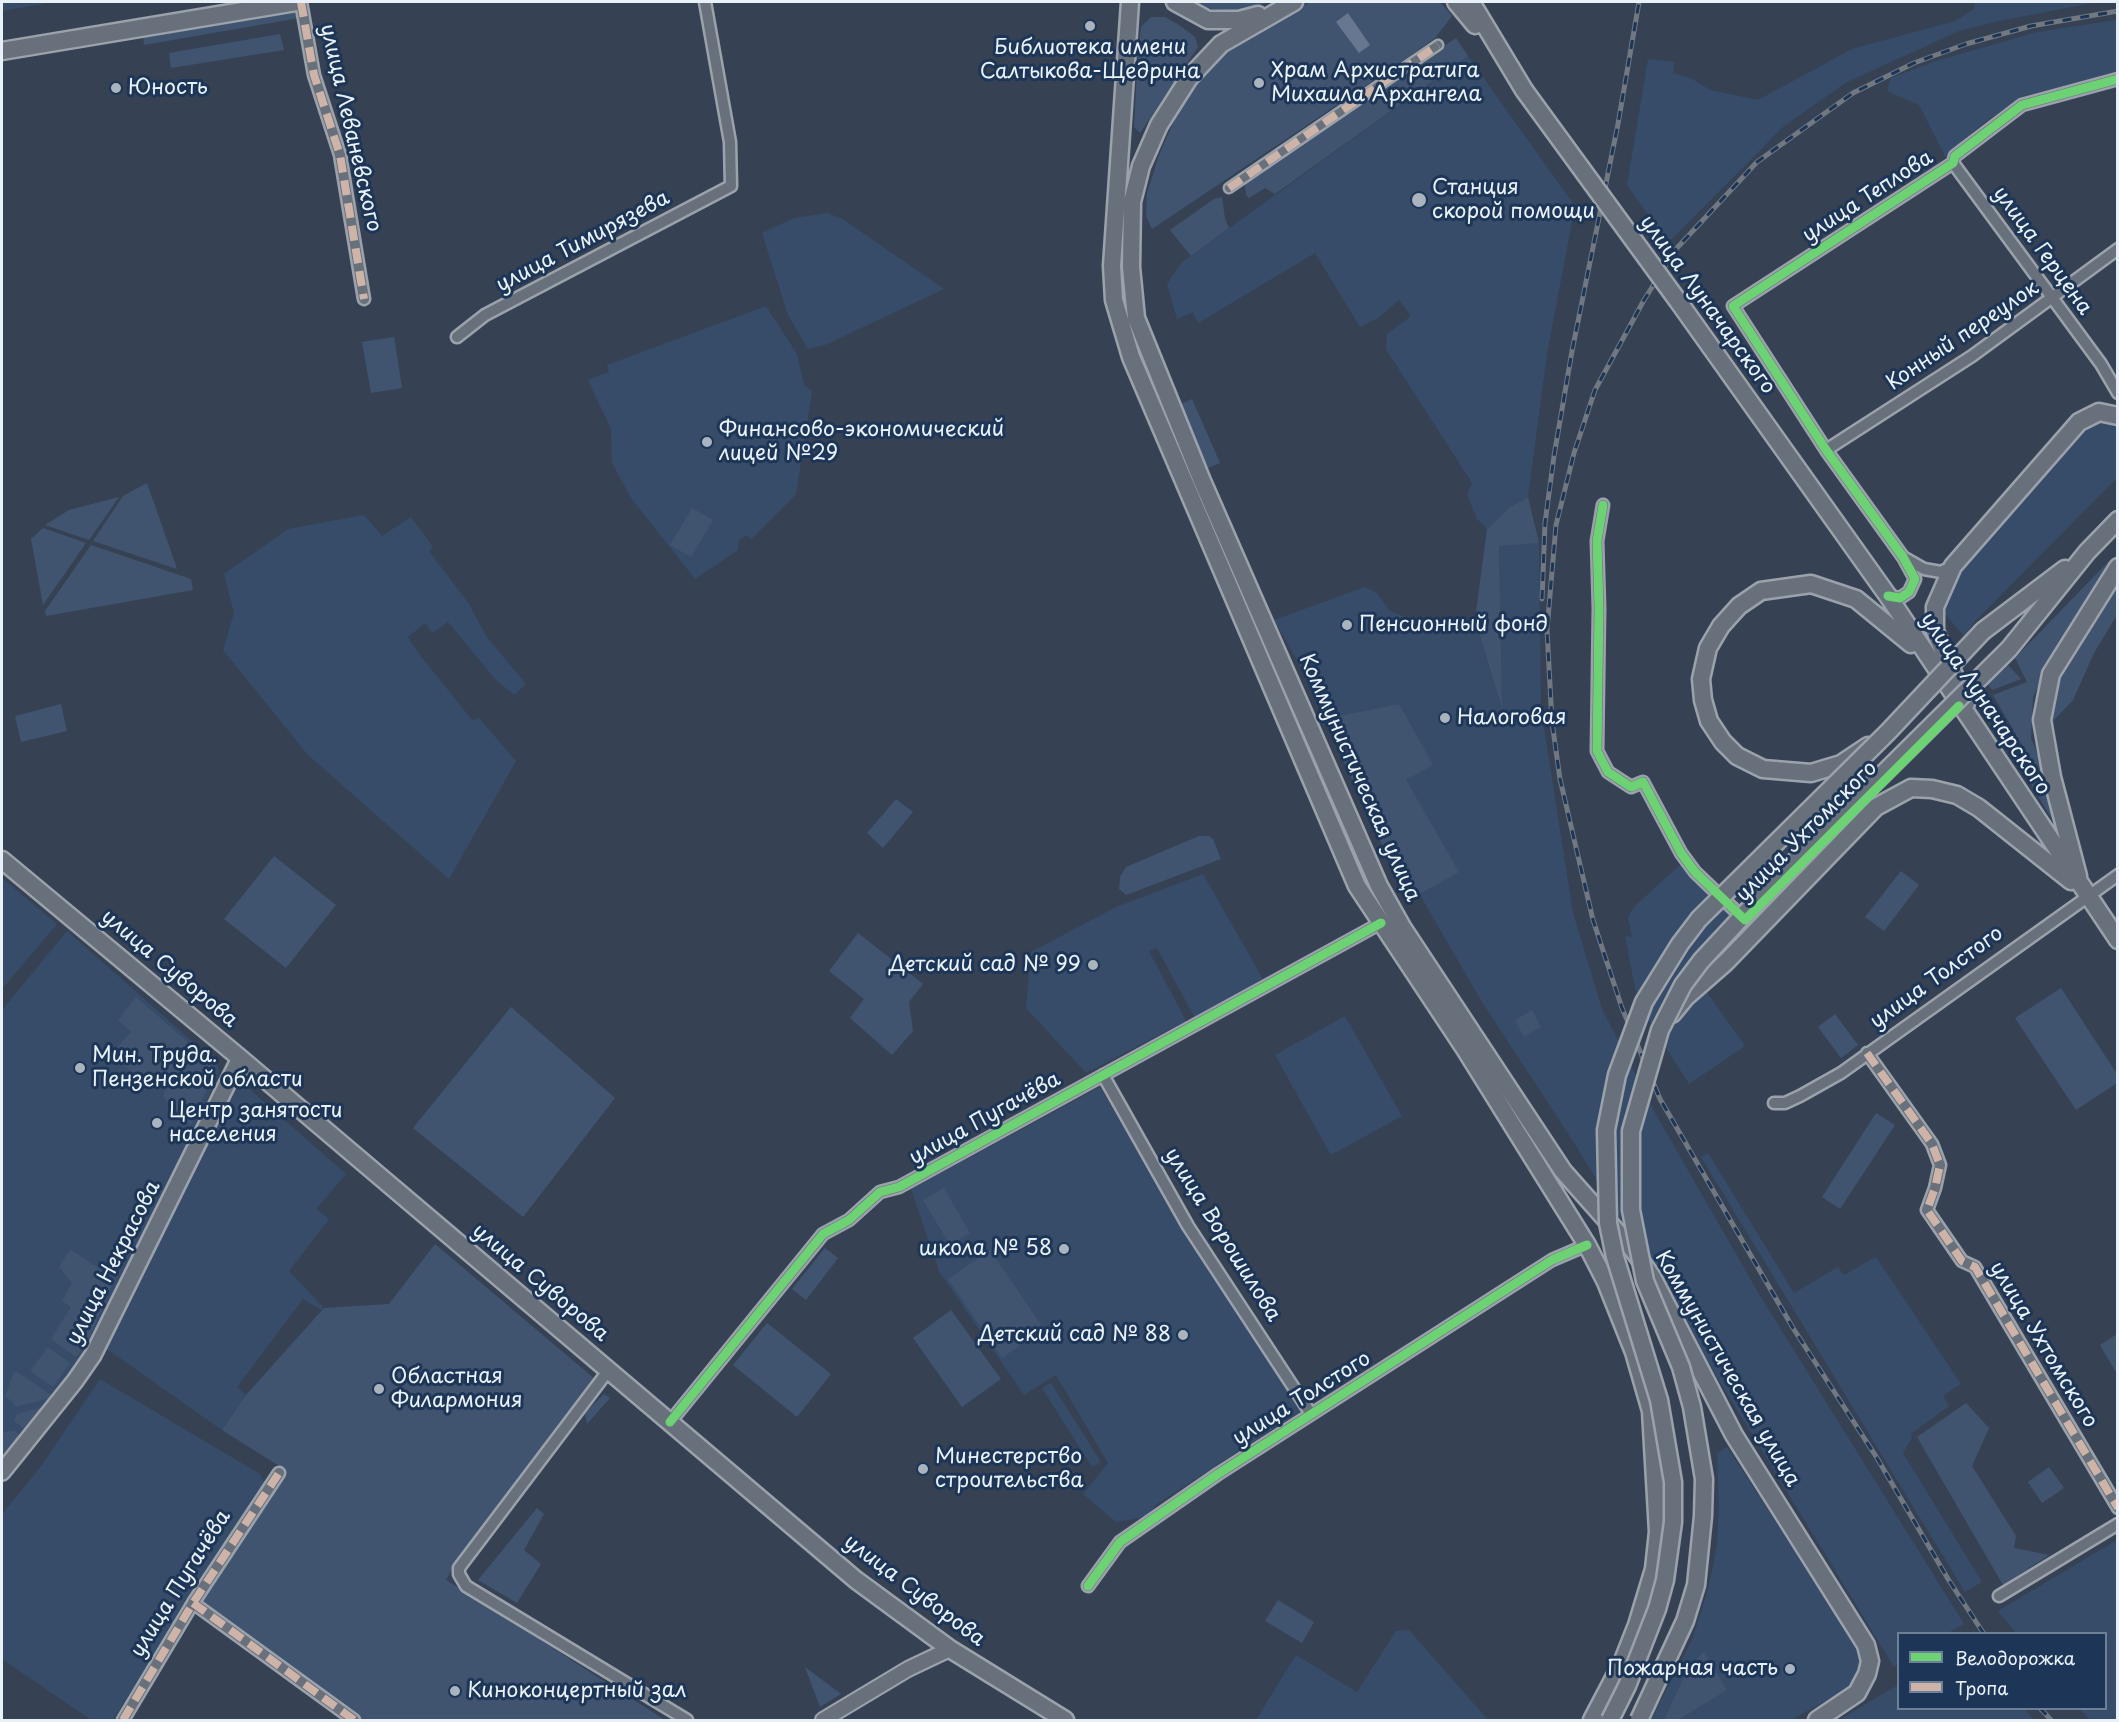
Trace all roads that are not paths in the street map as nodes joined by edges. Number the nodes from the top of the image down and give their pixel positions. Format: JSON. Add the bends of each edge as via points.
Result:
{"nodes":[{"id":1,"x":298,"y":2,"type":"edge"},
{"id":2,"x":705,"y":2,"type":"edge"},
{"id":3,"x":1130,"y":2,"type":"edge"},
{"id":4,"x":1175,"y":2,"type":"edge"},
{"id":5,"x":1294,"y":2,"type":"edge"},
{"id":6,"x":1462,"y":3,"type":"edge"},
{"id":7,"x":1438,"y":45,"type":"dead end"},
{"id":8,"x":2,"y":51,"type":"edge"},
{"id":9,"x":2118,"y":79,"type":"edge"},
{"id":10,"x":1953,"y":163,"type":"junction"},
{"id":11,"x":1229,"y":188,"type":"dead end"},
{"id":12,"x":2118,"y":249,"type":"edge"},
{"id":13,"x":364,"y":299,"type":"dead end"},
{"id":14,"x":2053,"y":299,"type":"junction"},
{"id":15,"x":457,"y":337,"type":"dead end"},
{"id":16,"x":2118,"y":393,"type":"edge"},
{"id":17,"x":2118,"y":416,"type":"edge"},
{"id":18,"x":1826,"y":450,"type":"junction"},
{"id":19,"x":1603,"y":505,"type":"dead end"},
{"id":20,"x":2118,"y":520,"type":"edge"},
{"id":21,"x":2087,"y":552,"type":"junction"},
{"id":22,"x":1903,"y":557,"type":"junction"},
{"id":23,"x":1953,"y":566,"type":"junction"},
{"id":24,"x":2118,"y":567,"type":"edge"},
{"id":25,"x":1888,"y":596,"type":"junction"},
{"id":26,"x":1925,"y":655,"type":"junction"},
{"id":27,"x":1959,"y":706,"type":"junction"},
{"id":28,"x":1888,"y":732,"type":"junction"},
{"id":29,"x":1985,"y":745,"type":"junction"},
{"id":30,"x":2,"y":860,"type":"edge"},
{"id":31,"x":2118,"y":875,"type":"edge"},
{"id":32,"x":2084,"y":893,"type":"junction"},
{"id":33,"x":1389,"y":920,"type":"junction"},
{"id":34,"x":2118,"y":940,"type":"edge"},
{"id":35,"x":1660,"y":1030,"type":"junction"},
{"id":36,"x":1868,"y":1053,"type":"junction"},
{"id":37,"x":240,"y":1058,"type":"junction"},
{"id":38,"x":1103,"y":1075,"type":"junction"},
{"id":39,"x":1774,"y":1103,"type":"dead end"},
{"id":40,"x":1575,"y":1187,"type":"junction"},
{"id":41,"x":1587,"y":1245,"type":"junction"},
{"id":42,"x":1621,"y":1255,"type":"junction"},
{"id":43,"x":1596,"y":1262,"type":"junction"},
{"id":44,"x":1672,"y":1315,"type":"junction"},
{"id":45,"x":609,"y":1371,"type":"junction"},
{"id":46,"x":1311,"y":1414,"type":"junction"},
{"id":47,"x":670,"y":1422,"type":"junction"},
{"id":48,"x":2,"y":1472,"type":"edge"},
{"id":49,"x":279,"y":1473,"type":"dead end"},
{"id":50,"x":2118,"y":1508,"type":"edge"},
{"id":51,"x":2118,"y":1524,"type":"edge"},
{"id":52,"x":1088,"y":1586,"type":"dead end"},
{"id":53,"x":1999,"y":1596,"type":"dead end"},
{"id":54,"x":193,"y":1603,"type":"junction"},
{"id":55,"x":950,"y":1649,"type":"junction"},
{"id":56,"x":123,"y":1720,"type":"edge"},
{"id":57,"x":354,"y":1720,"type":"edge"},
{"id":58,"x":687,"y":1720,"type":"edge"},
{"id":59,"x":824,"y":1720,"type":"edge"},
{"id":60,"x":1065,"y":1720,"type":"edge"},
{"id":61,"x":1592,"y":1720,"type":"edge"},
{"id":62,"x":1610,"y":1720,"type":"edge"},
{"id":63,"x":1639,"y":1720,"type":"edge"},
{"id":64,"x":1816,"y":1720,"type":"edge"}],
"edges":[{"from":1,"to":8,"type":"main road"},
{"from":1,"to":13,"type":"street","name":"улица Леваневского","via":[[314,75],[340,155]]},
{"from":2,"to":15,"type":"street","name":"улица Тимирязева","via":[[730,142],[731,186],[485,315]]},
{"from":3,"to":33,"type":"main road","name":"Коммунистическая улица","via":[[1113,250],[1114,300],[1131,357],[1339,848],[1357,886]]},
{"from":4,"to":5,"type":"main road","via":[[1195,15],[1222,21],[1257,15]]},
{"from":5,"to":33,"type":"main road","name":"Коммунистическая улица","via":[[1221,44],[1189,78],[1159,125],[1134,193],[1132,286],[1137,318],[1160,381],[1366,857]]},
{"from":6,"to":25,"type":"main road","name":"улица Луначарского","bridge":true},
{"from":7,"to":11,"type":"street"},
{"from":9,"to":10,"type":"street","name":"улица Теплова","via":[[2022,105],[1955,156]]},
{"from":10,"to":14,"type":"street","name":"улица Герцена"},
{"from":10,"to":18,"type":"street","name":"улица Теплова","via":[[1733,306]]},
{"from":12,"to":14,"type":"street","name":"Конный переулок"},
{"from":14,"to":16,"type":"street","name":"улица Герцена"},
{"from":14,"to":18,"type":"street","name":"Конный переулок"},
{"from":17,"to":23,"type":"main road","via":[[2099,412],[2079,422]]},
{"from":18,"to":22,"type":"street"},
{"from":19,"to":27,"type":"street","name":"улица Ухтомского","via":[[1597,541],[1597,751],[1608,772],[1631,786],[1643,782],[1695,872],[1745,920]]},
{"from":20,"to":21,"type":"main road"},
{"from":21,"to":28,"type":"main road","bridge":true,"via":[[1983,631]]},
{"from":21,"to":35,"type":"main road","bridge":true,"via":[[2009,649],[1701,960]]},
{"from":22,"to":23,"type":"street","via":[[1924,569],[1941,572]]},
{"from":22,"to":25,"type":"street","via":[[1915,579],[1900,598]]},
{"from":23,"to":29,"type":"main road","via":[[1935,607],[1935,632]]},
{"from":24,"to":32,"type":"main road","via":[[2051,674],[2042,720],[2052,777]]},
{"from":25,"to":26,"type":"main road","name":"улица Луначарского"},
{"from":26,"to":27,"type":"main road","name":"улица Луначарского"},
{"from":26,"to":28,"type":"main road","bridge":true,"via":[[1856,599],[1811,584],[1761,591],[1739,606],[1708,648],[1701,679],[1709,721],[1737,756],[1763,769],[1811,773],[1841,764]]},
{"from":27,"to":29,"type":"main road","name":"улица Луначарского"},
{"from":28,"to":62,"type":"main road","bridge":true,"via":[[1699,919],[1644,1002],[1617,1075],[1606,1130],[1608,1223],[1659,1400],[1673,1482],[1673,1522],[1657,1609]]},
{"from":29,"to":32,"type":"main road","name":"улица Луначарского"},
{"from":30,"to":37,"type":"main road","name":"улица Суворова"},
{"from":31,"to":32,"type":"street","name":"улица Толстого"},
{"from":32,"to":34,"type":"main road","name":"улица Луначарского"},
{"from":32,"to":35,"type":"main road","bridge":true,"via":[[1979,808],[1957,795],[1911,788],[1876,807],[1726,962],[1686,997]]},
{"from":32,"to":36,"type":"street","name":"улица Толстого"},
{"from":33,"to":38,"type":"street","name":"улица Пугачёва"},
{"from":33,"to":40,"type":"main road","name":"Коммунистическая улица"},
{"from":33,"to":41,"type":"main road","name":"Коммунистическая улица"},
{"from":35,"to":63,"type":"main road","bridge":true,"via":[[1631,1131],[1631,1210],[1645,1281],[1681,1367],[1692,1407],[1704,1479],[1703,1516],[1696,1585],[1685,1621]]},
{"from":36,"to":39,"type":"street","name":"улица Толстого","via":[[1800,1096]]},
{"from":36,"to":50,"type":"street","name":"улица Ухтомского","via":[[1932,1144],[1940,1165],[1927,1210],[1962,1261],[1975,1267]]},
{"from":37,"to":45,"type":"main road","name":"улица Суворова"},
{"from":37,"to":48,"type":"main road","name":"улица Некрасова","via":[[93,1355]]},
{"from":38,"to":46,"type":"street","name":"улица Ворошилова","via":[[1188,1226]]},
{"from":38,"to":47,"type":"street","name":"улица Пугачёва","via":[[899,1187],[880,1192],[849,1220],[823,1234]]},
{"from":40,"to":42,"type":"main road"},
{"from":40,"to":44,"type":"main road","name":"Коммунистическая улица","via":[[1634,1251]]},
{"from":41,"to":43,"type":"main road","name":"Коммунистическая улица"},
{"from":41,"to":46,"type":"street","name":"улица Толстого","via":[[1552,1260]]},
{"from":42,"to":43,"type":"main road","via":[[1605,1250]]},
{"from":42,"to":44,"type":"main road"},
{"from":43,"to":61,"type":"main road","name":"Коммунистическая улица","via":[[1634,1352],[1651,1411],[1658,1532],[1654,1569],[1637,1625]]},
{"from":44,"to":64,"type":"main road","name":"Коммунистическая улица","via":[[1730,1428],[1866,1645],[1870,1661],[1857,1694]]},
{"from":45,"to":47,"type":"main road","name":"улица Суворова"},
{"from":45,"to":58,"type":"street","via":[[459,1568],[459,1574],[466,1586],[487,1600]]},
{"from":46,"to":52,"type":"street","name":"улица Толстого","via":[[1119,1542]]},
{"from":47,"to":55,"type":"main road","name":"улица Суворова","via":[[856,1580]]},
{"from":49,"to":54,"type":"street","name":"улица Пугачёва"},
{"from":51,"to":53,"type":"street"},
{"from":54,"to":56,"type":"street","name":"улица Пугачёва"},
{"from":54,"to":57,"type":"street"},
{"from":55,"to":59,"type":"street","via":[[918,1663]]},
{"from":55,"to":60,"type":"main road","name":"улица Суворова"}]}
